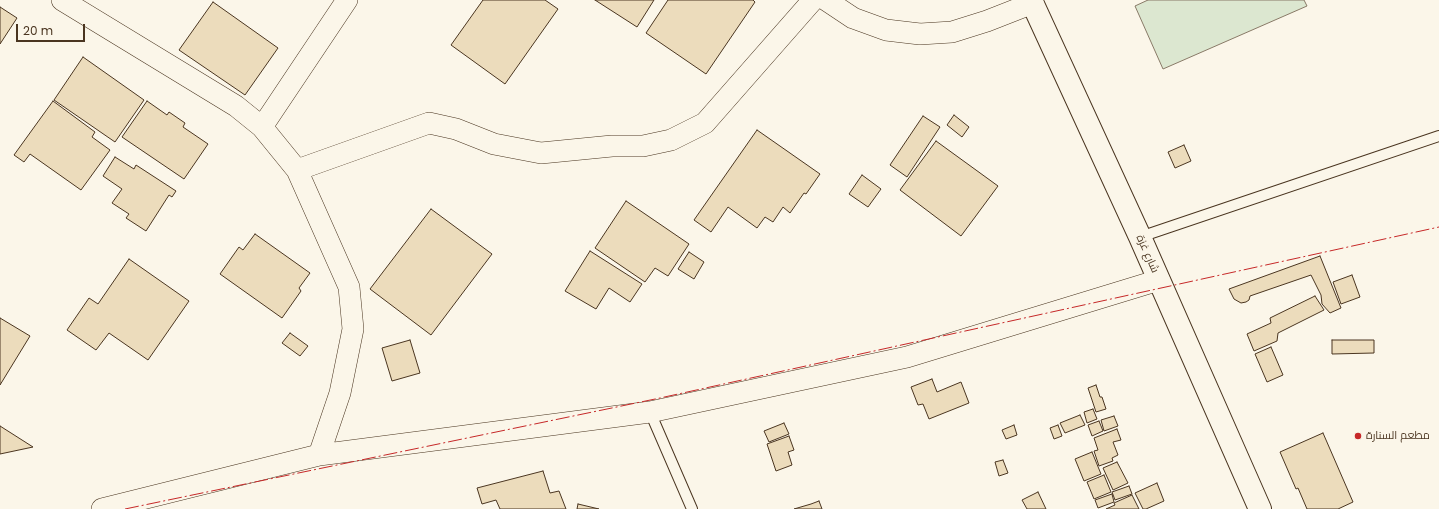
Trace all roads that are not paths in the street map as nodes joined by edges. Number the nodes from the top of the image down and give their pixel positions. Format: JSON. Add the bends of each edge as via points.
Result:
{"nodes":[{"id":1,"x":62,"y":0,"type":"edge"},
{"id":2,"x":347,"y":0,"type":"edge"},
{"id":3,"x":813,"y":0,"type":"edge"},
{"id":4,"x":826,"y":0,"type":"edge"},
{"id":5,"x":1032,"y":2,"type":"edge"},
{"id":6,"x":262,"y":128,"type":"junction"},
{"id":7,"x":1439,"y":136,"type":"edge"},
{"id":8,"x":297,"y":170,"type":"junction"},
{"id":9,"x":1140,"y":237,"type":"junction"},
{"id":10,"x":1159,"y":280,"type":"junction"},
{"id":11,"x":650,"y":412,"type":"junction"},
{"id":12,"x":319,"y":456,"type":"junction"},
{"id":13,"x":102,"y":509,"type":"edge"},
{"id":14,"x":692,"y":509,"type":"edge"},
{"id":15,"x":1260,"y":509,"type":"edge"}],
"edges":[{"from":1,"to":6,"type":"street","via":[[236,106]]},
{"from":2,"to":6,"type":"street"},
{"from":3,"to":8,"type":"street","via":[[705,124],[671,140],[643,146],[541,152],[494,144],[456,129],[429,122]]},
{"from":4,"to":5,"type":"street","via":[[853,18],[886,30],[920,34],[952,32]]},
{"from":5,"to":9,"type":"main road","name":"شارع غزة"},
{"from":6,"to":8,"type":"street"},
{"from":7,"to":9,"type":"lane"},
{"from":8,"to":12,"type":"street","via":[[349,287],[353,329],[340,393]]},
{"from":9,"to":10,"type":"main road","name":"شارع غزة"},
{"from":10,"to":11,"type":"street","via":[[907,357]]},
{"from":10,"to":15,"type":"main road","name":"شارع غزة"},
{"from":11,"to":12,"type":"street"},
{"from":11,"to":14,"type":"lane"},
{"from":12,"to":13,"type":"street"}]}
